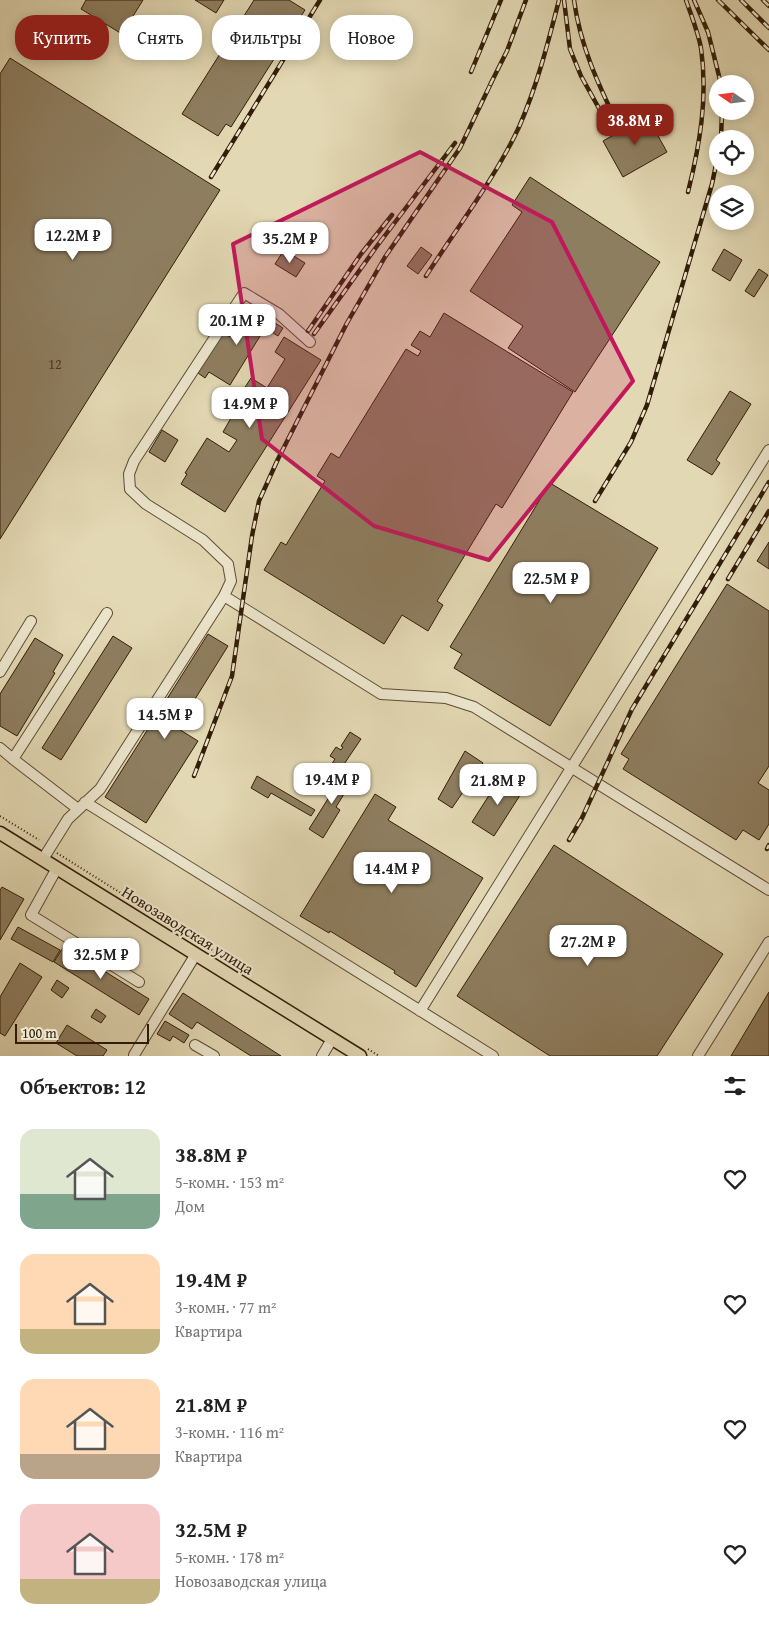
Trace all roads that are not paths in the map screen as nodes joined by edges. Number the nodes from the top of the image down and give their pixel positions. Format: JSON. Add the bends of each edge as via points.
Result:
{"nodes":[{"id":1,"x":310,"y":342,"type":"dead end"},
{"id":2,"x":769,"y":450,"type":"edge"},
{"id":3,"x":224,"y":596,"type":"junction"},
{"id":4,"x":107,"y":612,"type":"dead end"},
{"id":5,"x":31,"y":621,"type":"dead end"},
{"id":6,"x":0,"y":672,"type":"edge"},
{"id":7,"x":0,"y":748,"type":"edge"},
{"id":8,"x":14,"y":759,"type":"junction"},
{"id":9,"x":572,"y":768,"type":"junction"},
{"id":10,"x":81,"y":806,"type":"junction"},
{"id":11,"x":0,"y":833,"type":"edge"},
{"id":12,"x":43,"y":859,"type":"junction"},
{"id":13,"x":57,"y":868,"type":"junction"},
{"id":14,"x":769,"y":890,"type":"edge"},
{"id":15,"x":769,"y":942,"type":"edge"},
{"id":16,"x":196,"y":954,"type":"junction"},
{"id":17,"x":140,"y":982,"type":"dead end"},
{"id":18,"x":420,"y":1011,"type":"junction"},
{"id":19,"x":332,"y":1039,"type":"junction"},
{"id":20,"x":195,"y":1045,"type":"dead end"},
{"id":21,"x":361,"y":1051,"type":"edge"},
{"id":22,"x":134,"y":1055,"type":"edge"},
{"id":23,"x":214,"y":1056,"type":"edge"},
{"id":24,"x":322,"y":1056,"type":"edge"},
{"id":25,"x":493,"y":1056,"type":"edge"},
{"id":26,"x":698,"y":1056,"type":"edge"}],
"edges":[{"from":1,"to":3,"type":"lane","via":[[279,314],[244,293],[129,474],[130,489],[146,504],[203,540],[228,564],[231,581]]},
{"from":2,"to":9,"type":"lane"},
{"from":3,"to":9,"type":"lane","via":[[381,694],[446,698],[474,707]]},
{"from":3,"to":10,"type":"lane","via":[[100,790]]},
{"from":4,"to":8,"type":"lane"},
{"from":5,"to":6,"type":"lane"},
{"from":7,"to":8,"type":"lane"},
{"from":8,"to":10,"type":"lane"},
{"from":9,"to":14,"type":"lane"},
{"from":9,"to":18,"type":"lane"},
{"from":10,"to":12,"type":"lane","via":[[68,819]]},
{"from":10,"to":18,"type":"lane"},
{"from":11,"to":12,"type":"main road","name":"Новозаводская улица"},
{"from":12,"to":13,"type":"main road","name":"Новозаводская улица"},
{"from":13,"to":16,"type":"main road","name":"Новозаводская улица"},
{"from":13,"to":17,"type":"lane","via":[[30,915]]},
{"from":15,"to":26,"type":"lane"},
{"from":16,"to":19,"type":"main road","name":"Новозаводская улица"},
{"from":16,"to":22,"type":"lane"},
{"from":18,"to":25,"type":"lane"},
{"from":19,"to":21,"type":"main road","name":"Новозаводская улица"},
{"from":19,"to":24,"type":"lane"},
{"from":20,"to":23,"type":"lane"}]}
